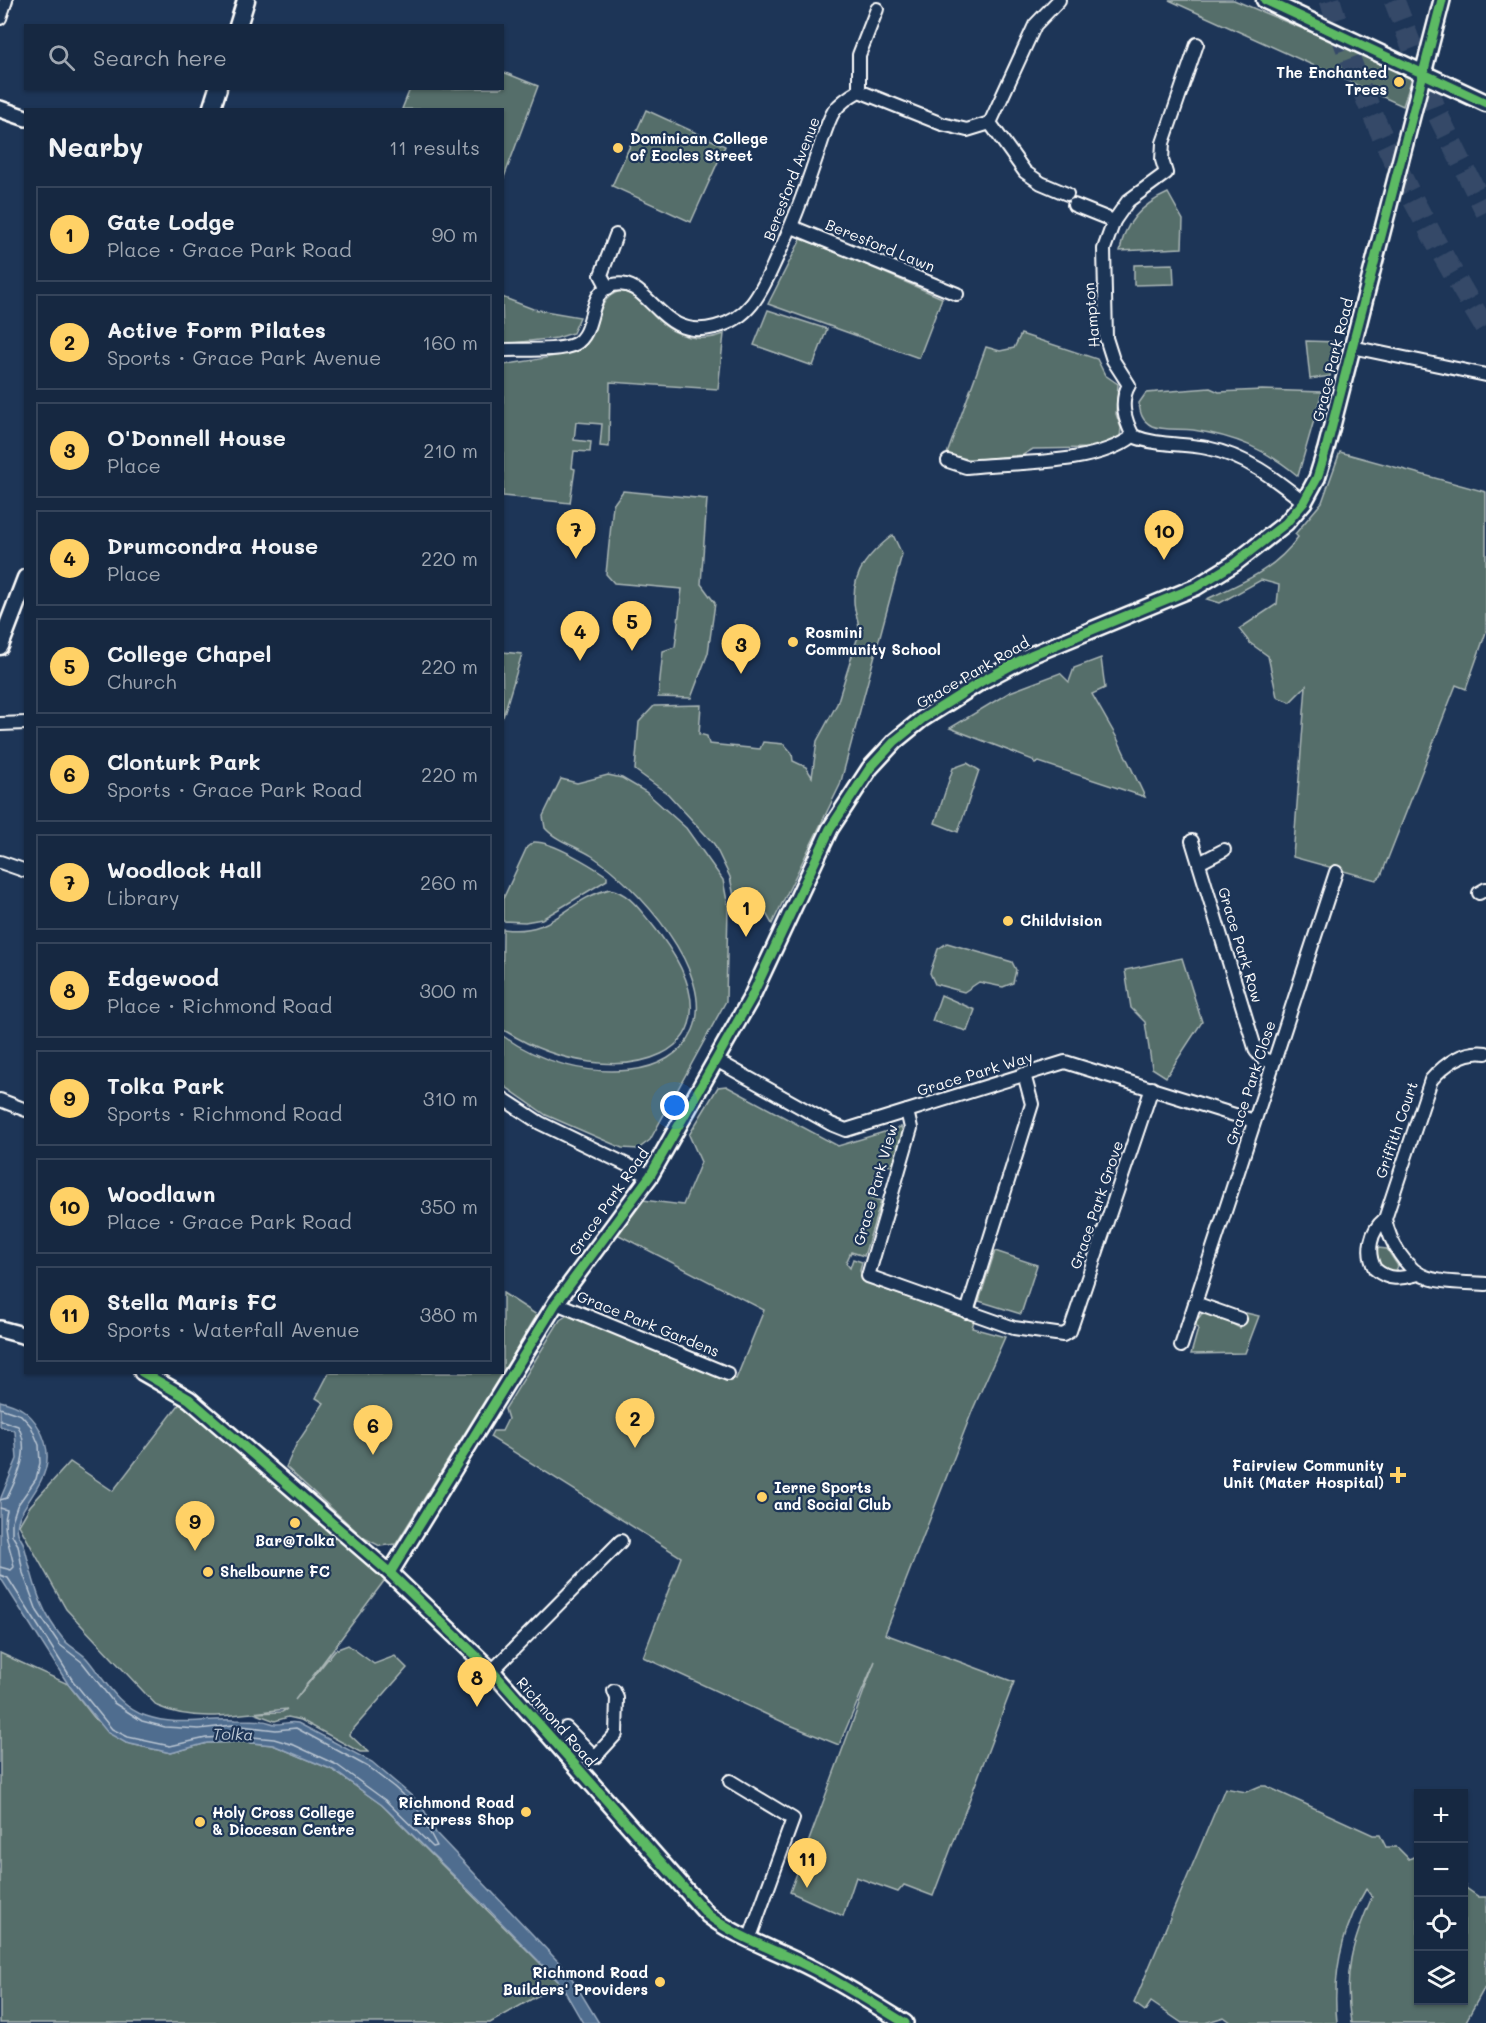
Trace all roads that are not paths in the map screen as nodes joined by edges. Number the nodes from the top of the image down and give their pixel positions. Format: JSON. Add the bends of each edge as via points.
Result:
{"nodes":[{"id":1,"x":6,"y":0,"type":"edge"},
{"id":2,"x":246,"y":0,"type":"edge"},
{"id":3,"x":1265,"y":0,"type":"edge"},
{"id":4,"x":1443,"y":0,"type":"edge"},
{"id":5,"x":1057,"y":1,"type":"edge"},
{"id":6,"x":877,"y":9,"type":"dead end"},
{"id":7,"x":0,"y":18,"type":"edge"},
{"id":8,"x":239,"y":24,"type":"edge"},
{"id":9,"x":1197,"y":44,"type":"dead end"},
{"id":10,"x":1422,"y":72,"type":"junction"},
{"id":11,"x":217,"y":90,"type":"edge"},
{"id":12,"x":859,"y":91,"type":"junction"},
{"id":13,"x":1486,"y":103,"type":"edge"},
{"id":14,"x":212,"y":108,"type":"edge"},
{"id":15,"x":0,"y":109,"type":"edge"},
{"id":16,"x":24,"y":117,"type":"edge"},
{"id":17,"x":990,"y":123,"type":"junction"},
{"id":18,"x":1114,"y":221,"type":"junction"},
{"id":19,"x":792,"y":227,"type":"junction"},
{"id":20,"x":616,"y":235,"type":"dead end"},
{"id":21,"x":608,"y":288,"type":"junction"},
{"id":22,"x":957,"y":294,"type":"dead end"},
{"id":23,"x":1352,"y":347,"type":"junction"},
{"id":24,"x":504,"y":350,"type":"edge"},
{"id":25,"x":1486,"y":375,"type":"edge"},
{"id":26,"x":1133,"y":436,"type":"junction"},
{"id":27,"x":948,"y":461,"type":"dead end"},
{"id":28,"x":1304,"y":502,"type":"junction"},
{"id":29,"x":24,"y":583,"type":"edge"},
{"id":30,"x":0,"y":646,"type":"edge"},
{"id":31,"x":24,"y":723,"type":"edge"},
{"id":32,"x":0,"y":724,"type":"edge"},
{"id":33,"x":1192,"y":841,"type":"dead end"},
{"id":34,"x":1224,"y":850,"type":"dead end"},
{"id":35,"x":0,"y":861,"type":"edge"},
{"id":36,"x":1199,"y":863,"type":"junction"},
{"id":37,"x":24,"y":870,"type":"edge"},
{"id":38,"x":1336,"y":872,"type":"dead end"},
{"id":39,"x":1486,"y":1053,"type":"edge"},
{"id":40,"x":716,"y":1060,"type":"junction"},
{"id":41,"x":1272,"y":1062,"type":"junction"},
{"id":42,"x":1024,"y":1074,"type":"junction"},
{"id":43,"x":1152,"y":1088,"type":"junction"},
{"id":44,"x":504,"y":1099,"type":"edge"},
{"id":45,"x":0,"y":1100,"type":"edge"},
{"id":46,"x":24,"y":1109,"type":"edge"},
{"id":47,"x":907,"y":1111,"type":"junction"},
{"id":48,"x":1254,"y":1121,"type":"junction"},
{"id":49,"x":650,"y":1176,"type":"junction"},
{"id":50,"x":1385,"y":1219,"type":"junction"},
{"id":51,"x":1419,"y":1274,"type":"junction"},
{"id":52,"x":1486,"y":1284,"type":"edge"},
{"id":53,"x":556,"y":1303,"type":"junction"},
{"id":54,"x":1195,"y":1303,"type":"junction"},
{"id":55,"x":968,"y":1312,"type":"junction"},
{"id":56,"x":1240,"y":1319,"type":"dead end"},
{"id":57,"x":0,"y":1329,"type":"edge"},
{"id":58,"x":24,"y":1335,"type":"edge"},
{"id":59,"x":1181,"y":1346,"type":"dead end"},
{"id":60,"x":145,"y":1374,"type":"edge"},
{"id":61,"x":728,"y":1374,"type":"dead end"},
{"id":62,"x":621,"y":1540,"type":"dead end"},
{"id":63,"x":390,"y":1573,"type":"junction"},
{"id":64,"x":492,"y":1671,"type":"junction"},
{"id":65,"x":614,"y":1691,"type":"dead end"},
{"id":66,"x":554,"y":1740,"type":"junction"},
{"id":67,"x":730,"y":1781,"type":"dead end"},
{"id":68,"x":749,"y":1940,"type":"junction"},
{"id":69,"x":905,"y":2023,"type":"edge"}],
"edges":[{"from":1,"to":7,"type":"street"},
{"from":2,"to":8,"type":"main road"},
{"from":3,"to":10,"type":"main road"},
{"from":4,"to":10,"type":"street","name":"Grace Park Road"},
{"from":5,"to":17,"type":"street","via":[[1035,25]]},
{"from":6,"to":12,"type":"street","via":[[859,55]]},
{"from":9,"to":18,"type":"street","name":"Hampton","via":[[1163,143],[1166,173],[1128,201]]},
{"from":10,"to":13,"type":"main road"},
{"from":10,"to":23,"type":"street","name":"Grace Park Road"},
{"from":11,"to":14,"type":"main road"},
{"from":12,"to":17,"type":"street","via":[[942,124],[967,130]]},
{"from":12,"to":19,"type":"street","name":"Beresford Avenue","via":[[834,112]]},
{"from":15,"to":16,"type":"street"},
{"from":17,"to":18,"type":"street","via":[[1025,172]]},
{"from":18,"to":26,"type":"street","name":"Hampton","via":[[1103,262],[1106,338],[1113,360],[1129,386],[1124,407]]},
{"from":19,"to":21,"type":"street","name":"Beresford Avenue","via":[[755,304],[721,326],[695,331],[672,322],[639,291],[619,285]]},
{"from":19,"to":22,"type":"street","name":"Beresford Lawn"},
{"from":20,"to":21,"type":"street","via":[[601,275]]},
{"from":21,"to":24,"type":"street","via":[[597,300],[586,331],[576,343],[558,348]]},
{"from":23,"to":25,"type":"street"},
{"from":23,"to":28,"type":"street","name":"Grace Park Road","via":[[1326,449]]},
{"from":26,"to":27,"type":"street","via":[[1120,446],[1096,454],[966,467]]},
{"from":26,"to":28,"type":"street","via":[[1229,454],[1259,467]]},
{"from":28,"to":40,"type":"street","name":"Grace Park Road","via":[[1270,536],[1217,575],[1031,655],[931,712],[895,741],[860,781],[830,828],[770,958]]},
{"from":29,"to":30,"type":"main road"},
{"from":31,"to":32,"type":"street"},
{"from":33,"to":36,"type":"street","name":"Grace Park Row"},
{"from":34,"to":36,"type":"street"},
{"from":35,"to":37,"type":"street"},
{"from":36,"to":41,"type":"street","name":"Grace Park Row","via":[[1256,1051]]},
{"from":38,"to":41,"type":"street","name":"Grace Park Close"},
{"from":39,"to":50,"type":"street","name":"Griffith Court","via":[[1460,1057],[1444,1065],[1431,1080]]},
{"from":40,"to":47,"type":"street","name":"Grace Park Way","via":[[840,1129]]},
{"from":40,"to":49,"type":"street","name":"Grace Park Road"},
{"from":41,"to":48,"type":"street","name":"Grace Park Close"},
{"from":42,"to":43,"type":"street","name":"Grace Park Way","via":[[1065,1062]]},
{"from":42,"to":47,"type":"street","name":"Grace Park Way"},
{"from":42,"to":55,"type":"street","via":[[1032,1104]]},
{"from":43,"to":48,"type":"street","name":"Grace Park Way"},
{"from":43,"to":55,"type":"street","name":"Grace Park Grove","via":[[1070,1331],[1063,1335],[1022,1330]]},
{"from":44,"to":49,"type":"street","via":[[540,1123]]},
{"from":45,"to":46,"type":"street"},
{"from":47,"to":55,"type":"street","name":"Grace Park View","via":[[911,1128],[868,1276]]},
{"from":48,"to":54,"type":"street","name":"Grace Park Close"},
{"from":49,"to":53,"type":"street","name":"Grace Park Road"},
{"from":50,"to":51,"type":"street","via":[[1398,1251]]},
{"from":50,"to":51,"type":"street","name":"Griffith Court","via":[[1377,1225],[1369,1248],[1375,1269],[1395,1279]]},
{"from":51,"to":52,"type":"street","name":"Griffith Court","via":[[1430,1279]]},
{"from":53,"to":61,"type":"street","name":"Grace Park Gardens"},
{"from":53,"to":63,"type":"street","name":"Grace Park Road"},
{"from":54,"to":56,"type":"street"},
{"from":54,"to":59,"type":"street","name":"Grace Park Close"},
{"from":57,"to":58,"type":"street"},
{"from":60,"to":63,"type":"street","name":"Richmond Road","via":[[189,1399]]},
{"from":62,"to":64,"type":"street"},
{"from":63,"to":64,"type":"street","name":"Richmond Road"},
{"from":64,"to":66,"type":"street","name":"Richmond Road"},
{"from":65,"to":66,"type":"street","via":[[616,1734],[595,1757],[566,1728]]},
{"from":66,"to":68,"type":"street","name":"Richmond Road","via":[[708,1914]]},
{"from":67,"to":68,"type":"street","via":[[793,1819]]},
{"from":68,"to":69,"type":"street","name":"Richmond Road","via":[[811,1968]]}]}
